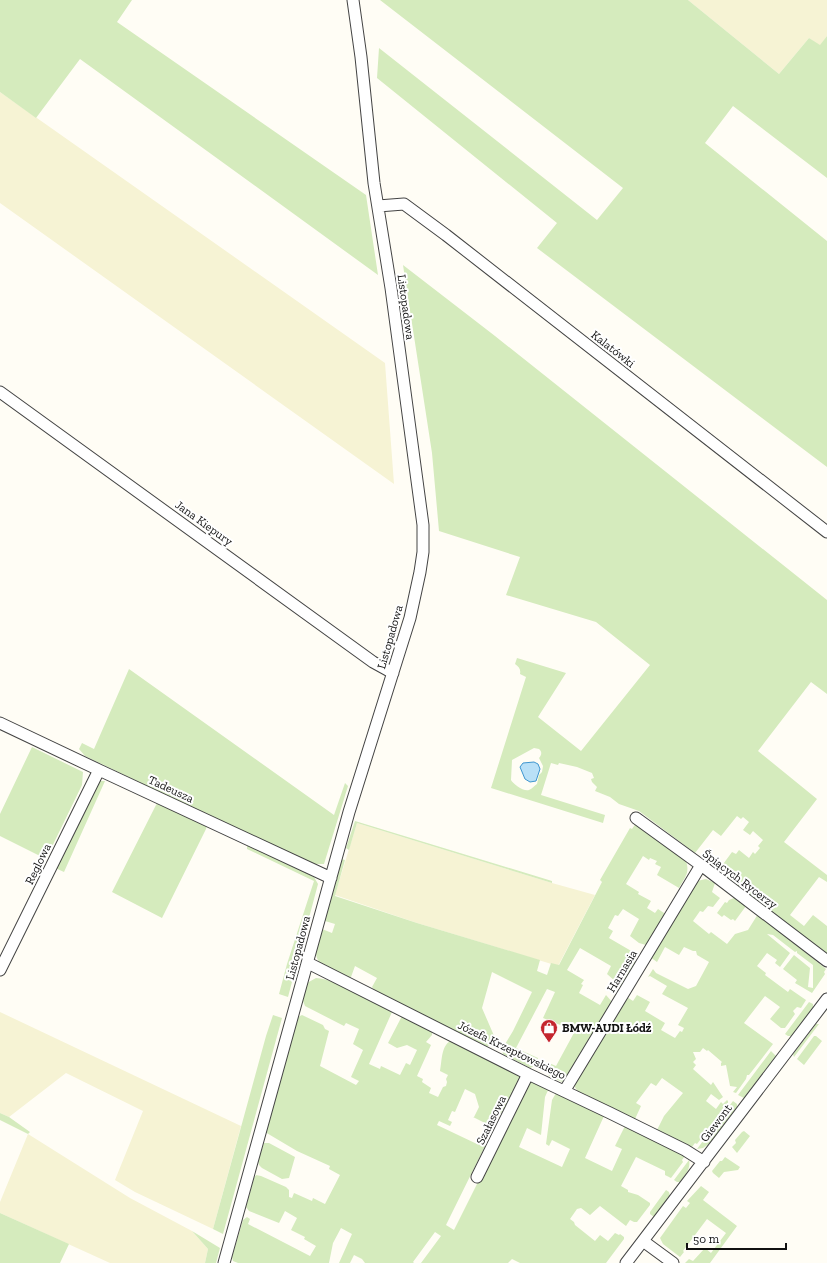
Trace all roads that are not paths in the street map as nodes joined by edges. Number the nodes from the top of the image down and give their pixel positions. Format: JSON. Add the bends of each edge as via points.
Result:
{"nodes":[{"id":1,"x":353,"y":0,"type":"edge"},
{"id":2,"x":378,"y":206,"type":"junction"},
{"id":3,"x":0,"y":392,"type":"edge"},
{"id":4,"x":827,"y":532,"type":"edge"},
{"id":5,"x":393,"y":673,"type":"junction"},
{"id":6,"x":0,"y":723,"type":"edge"},
{"id":7,"x":99,"y":770,"type":"junction"},
{"id":8,"x":636,"y":818,"type":"dead end"},
{"id":9,"x":701,"y":865,"type":"junction"},
{"id":10,"x":331,"y":878,"type":"junction"},
{"id":11,"x":827,"y":961,"type":"edge"},
{"id":12,"x":308,"y":963,"type":"junction"},
{"id":13,"x":0,"y":970,"type":"edge"},
{"id":14,"x":827,"y":999,"type":"edge"},
{"id":15,"x":528,"y":1074,"type":"junction"},
{"id":16,"x":565,"y":1090,"type":"junction"},
{"id":17,"x":704,"y":1162,"type":"junction"},
{"id":18,"x":477,"y":1177,"type":"dead end"},
{"id":19,"x":643,"y":1241,"type":"junction"},
{"id":20,"x":224,"y":1263,"type":"edge"},
{"id":21,"x":626,"y":1263,"type":"edge"},
{"id":22,"x":673,"y":1263,"type":"edge"}],
"edges":[{"from":1,"to":2,"type":"street","name":"Listopadowa"},
{"from":2,"to":4,"type":"street","name":"Kalatówki","via":[[404,204]]},
{"from":2,"to":5,"type":"street","name":"Listopadowa","via":[[423,532],[420,572],[410,618]]},
{"from":3,"to":5,"type":"street","name":"Jana Kiepury","via":[[374,662]]},
{"from":5,"to":10,"type":"street","name":"Listopadowa"},
{"from":6,"to":7,"type":"street","name":"Tadeusza"},
{"from":7,"to":10,"type":"street","name":"Tadeusza"},
{"from":7,"to":13,"type":"street","name":"Reglowa"},
{"from":8,"to":9,"type":"street","name":"Śpiących Rycerzy"},
{"from":9,"to":11,"type":"street","name":"Śpiących Rycerzy"},
{"from":9,"to":16,"type":"street","name":"Harnasia"},
{"from":10,"to":12,"type":"street","name":"Listopadowa"},
{"from":12,"to":15,"type":"street","name":"Józefa Krzeptowskiego"},
{"from":12,"to":20,"type":"street","name":"Listopadowa"},
{"from":14,"to":17,"type":"street","name":"Giewont"},
{"from":15,"to":16,"type":"street","name":"Józefa Krzeptowskiego"},
{"from":15,"to":18,"type":"street","name":"Szałasowa"},
{"from":16,"to":17,"type":"street","name":"Józefa Krzeptowskiego"},
{"from":17,"to":19,"type":"street","name":"Giewont"},
{"from":19,"to":21,"type":"street","name":"Giewont"},
{"from":19,"to":22,"type":"street"}]}
